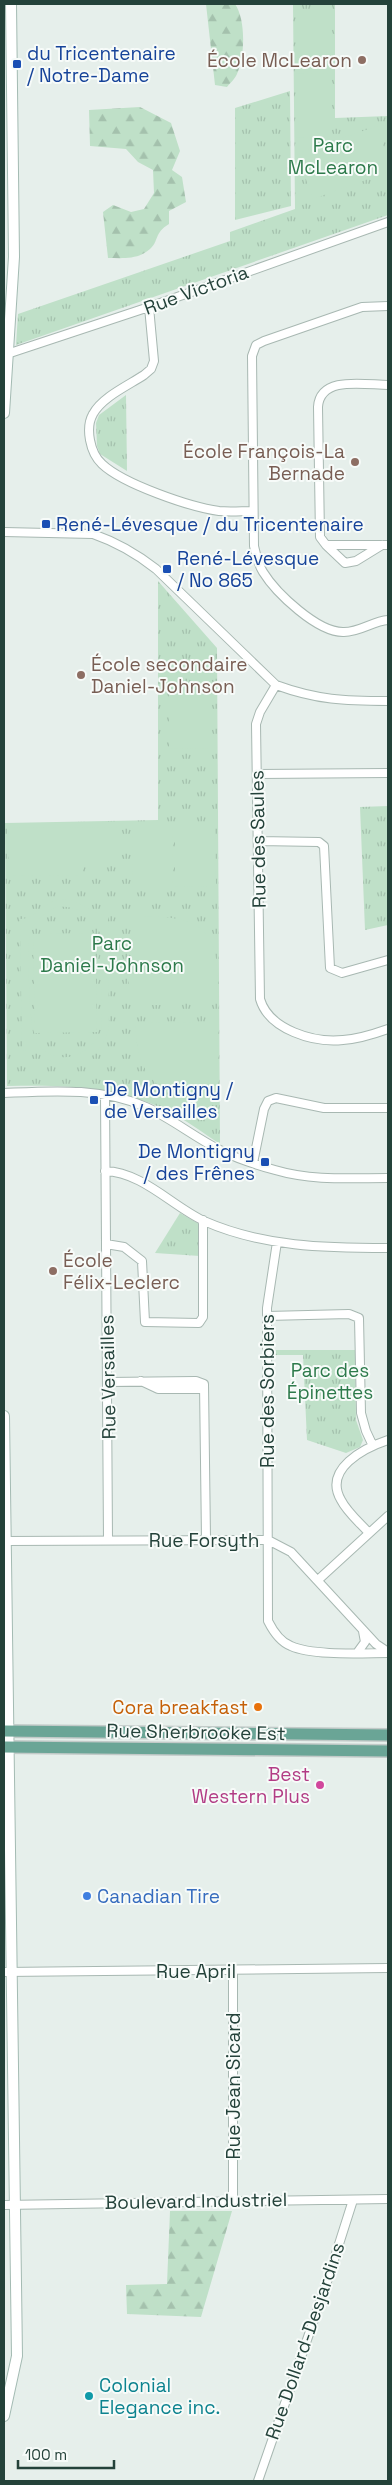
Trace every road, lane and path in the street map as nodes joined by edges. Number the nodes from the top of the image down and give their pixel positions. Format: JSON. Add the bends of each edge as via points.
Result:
{"nodes":[{"id":1,"x":11,"y":4,"type":"edge"},
{"id":2,"x":9,"y":198,"type":"edge"},
{"id":3,"x":388,"y":222,"type":"edge"},
{"id":4,"x":388,"y":306,"type":"edge"},
{"id":5,"x":149,"y":307,"type":"junction"},
{"id":6,"x":6,"y":355,"type":"edge"},
{"id":7,"x":388,"y":385,"type":"edge"},
{"id":8,"x":4,"y":413,"type":"edge"},
{"id":9,"x":254,"y":511,"type":"junction"},
{"id":10,"x":4,"y":532,"type":"edge"},
{"id":11,"x":326,"y":545,"type":"junction"},
{"id":12,"x":385,"y":545,"type":"edge"},
{"id":13,"x":388,"y":620,"type":"edge"},
{"id":14,"x":276,"y":685,"type":"junction"},
{"id":15,"x":388,"y":701,"type":"edge"},
{"id":16,"x":388,"y":772,"type":"edge"},
{"id":17,"x":258,"y":774,"type":"junction"},
{"id":18,"x":258,"y":841,"type":"junction"},
{"id":19,"x":388,"y":960,"type":"edge"},
{"id":20,"x":388,"y":1029,"type":"edge"},
{"id":21,"x":4,"y":1093,"type":"edge"},
{"id":22,"x":105,"y":1095,"type":"junction"},
{"id":23,"x":388,"y":1108,"type":"edge"},
{"id":24,"x":253,"y":1163,"type":"junction"},
{"id":25,"x":105,"y":1171,"type":"junction"},
{"id":26,"x":388,"y":1178,"type":"edge"},
{"id":27,"x":203,"y":1220,"type":"junction"},
{"id":28,"x":277,"y":1242,"type":"junction"},
{"id":29,"x":106,"y":1244,"type":"junction"},
{"id":30,"x":388,"y":1248,"type":"edge"},
{"id":31,"x":267,"y":1316,"type":"junction"},
{"id":32,"x":108,"y":1382,"type":"junction"},
{"id":33,"x":4,"y":1416,"type":"edge"},
{"id":34,"x":388,"y":1440,"type":"edge"},
{"id":35,"x":373,"y":1446,"type":"junction"},
{"id":36,"x":388,"y":1516,"type":"edge"},
{"id":37,"x":369,"y":1532,"type":"junction"},
{"id":38,"x":206,"y":1539,"type":"junction"},
{"id":39,"x":108,"y":1540,"type":"junction"},
{"id":40,"x":268,"y":1540,"type":"junction"},
{"id":41,"x":5,"y":1542,"type":"edge"},
{"id":42,"x":318,"y":1580,"type":"junction"},
{"id":43,"x":363,"y":1630,"type":"junction"},
{"id":44,"x":357,"y":1653,"type":"junction"},
{"id":45,"x":388,"y":1653,"type":"edge"},
{"id":46,"x":6,"y":1731,"type":"edge"},
{"id":47,"x":191,"y":1733,"type":"junction"},
{"id":48,"x":250,"y":1734,"type":"junction"},
{"id":49,"x":388,"y":1735,"type":"edge"},
{"id":50,"x":6,"y":1747,"type":"edge"},
{"id":51,"x":190,"y":1749,"type":"junction"},
{"id":52,"x":250,"y":1750,"type":"junction"},
{"id":53,"x":388,"y":1751,"type":"edge"},
{"id":54,"x":388,"y":1968,"type":"edge"},
{"id":55,"x":233,"y":1971,"type":"junction"},
{"id":56,"x":8,"y":1972,"type":"edge"},
{"id":57,"x":388,"y":2199,"type":"edge"},
{"id":58,"x":232,"y":2200,"type":"junction"},
{"id":59,"x":353,"y":2200,"type":"junction"},
{"id":60,"x":8,"y":2205,"type":"edge"},
{"id":61,"x":4,"y":2416,"type":"edge"},
{"id":62,"x":258,"y":2481,"type":"edge"}],
"edges":[{"from":1,"to":2,"type":"street"},
{"from":2,"to":6,"type":"street","via":[[13,288]]},
{"from":3,"to":5,"type":"street","name":"Rue Victoria"},
{"from":4,"to":9,"type":"street","via":[[362,307],[256,345],[252,356]]},
{"from":5,"to":6,"type":"street","name":"Rue Victoria"},
{"from":5,"to":9,"type":"street","via":[[154,361],[151,369],[100,405],[91,416],[90,436],[94,455],[103,466],[159,493],[220,511]]},
{"from":6,"to":8,"type":"street"},
{"from":7,"to":11,"type":"street","via":[[342,385],[324,390],[319,400],[320,536]]},
{"from":9,"to":13,"type":"street","via":[[254,546],[263,572],[308,618],[329,630],[342,632],[352,632]]},
{"from":10,"to":14,"type":"street","via":[[93,534],[128,550],[156,569]]},
{"from":11,"to":12,"type":"street"},
{"from":11,"to":12,"type":"street","via":[[345,563],[356,561]]},
{"from":14,"to":15,"type":"street","via":[[335,701]]},
{"from":14,"to":17,"type":"street","name":"Rue des Saules","via":[[256,724]]},
{"from":16,"to":17,"type":"street"},
{"from":17,"to":18,"type":"street","name":"Rue des Saules"},
{"from":18,"to":19,"type":"street","via":[[319,842],[324,846],[330,968],[342,972]]},
{"from":18,"to":20,"type":"street","name":"Rue des Saules","via":[[262,1008],[283,1027],[312,1037],[342,1041]]},
{"from":21,"to":22,"type":"street","via":[[62,1091]]},
{"from":22,"to":24,"type":"street","via":[[162,1114],[220,1150]]},
{"from":22,"to":25,"type":"street","name":"Rue Versailles"},
{"from":23,"to":24,"type":"street","via":[[324,1108],[272,1099],[264,1108]]},
{"from":24,"to":26,"type":"street","via":[[310,1177]]},
{"from":25,"to":27,"type":"street","via":[[137,1180]]},
{"from":25,"to":29,"type":"street","name":"Rue Versailles"},
{"from":27,"to":28,"type":"street","via":[[244,1236]]},
{"from":27,"to":29,"type":"street","via":[[203,1317],[199,1323],[145,1322],[142,1262],[124,1247]]},
{"from":28,"to":30,"type":"street","via":[[311,1247]]},
{"from":28,"to":31,"type":"street","name":"Rue des Sorbiers"},
{"from":29,"to":32,"type":"street","name":"Rue Versailles"},
{"from":31,"to":35,"type":"street","via":[[350,1314],[359,1318],[361,1413]]},
{"from":31,"to":40,"type":"street","name":"Rue des Sorbiers"},
{"from":32,"to":38,"type":"street","via":[[200,1381],[204,1384]]},
{"from":32,"to":39,"type":"street","name":"Rue Versailles"},
{"from":33,"to":41,"type":"street"},
{"from":34,"to":35,"type":"street"},
{"from":35,"to":37,"type":"street","via":[[344,1464],[336,1483],[343,1504]]},
{"from":36,"to":37,"type":"street"},
{"from":37,"to":42,"type":"street"},
{"from":38,"to":39,"type":"street","name":"Rue Forsyth"},
{"from":38,"to":40,"type":"street","name":"Rue Forsyth"},
{"from":39,"to":41,"type":"street","name":"Rue Forsyth"},
{"from":40,"to":42,"type":"street","name":"Rue Forsyth","via":[[291,1552]]},
{"from":40,"to":44,"type":"street","name":"Rue des Sorbiers","via":[[268,1621],[274,1633],[290,1646],[309,1651]]},
{"from":41,"to":46,"type":"street"},
{"from":42,"to":43,"type":"street","name":"Rue Forsyth"},
{"from":43,"to":44,"type":"street","via":[[365,1642]]},
{"from":43,"to":45,"type":"street","name":"Rue Forsyth"},
{"from":44,"to":45,"type":"street","name":"Rue des Sorbiers"},
{"from":46,"to":47,"type":"main road","name":"Rue Sherbrooke Est"},
{"from":46,"to":50,"type":"street"},
{"from":47,"to":48,"type":"main road","name":"Rue Sherbrooke Est"},
{"from":47,"to":51,"type":"main road"},
{"from":48,"to":49,"type":"main road","name":"Rue Sherbrooke Est"},
{"from":48,"to":52,"type":"main road"},
{"from":50,"to":51,"type":"main road","name":"Rue Sherbrooke Est"},
{"from":50,"to":56,"type":"street"},
{"from":51,"to":52,"type":"main road","name":"Rue Sherbrooke Est"},
{"from":52,"to":53,"type":"main road","name":"Rue Sherbrooke Est"},
{"from":54,"to":55,"type":"street","name":"Rue April"},
{"from":55,"to":56,"type":"street","name":"Rue April"},
{"from":55,"to":58,"type":"street","name":"Rue Jean Sicard"},
{"from":56,"to":60,"type":"street"},
{"from":57,"to":59,"type":"street","name":"Boulevard Industriel"},
{"from":58,"to":59,"type":"street","name":"Boulevard Industriel"},
{"from":58,"to":60,"type":"street","name":"Boulevard Industriel"},
{"from":59,"to":62,"type":"street","name":"Rue Dollard-Desjardins"},
{"from":60,"to":61,"type":"street","via":[[17,2356]]}]}
